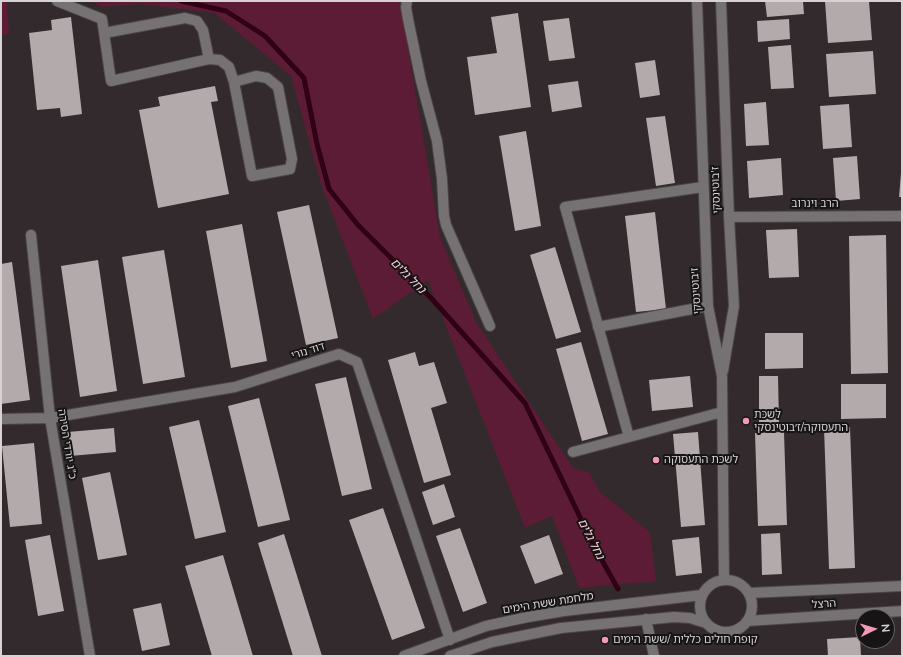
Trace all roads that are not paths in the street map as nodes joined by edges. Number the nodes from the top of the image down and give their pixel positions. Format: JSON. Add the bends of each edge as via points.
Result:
{"nodes":[{"id":1,"x":57,"y":1,"type":"edge"},
{"id":2,"x":407,"y":1,"type":"edge"},
{"id":3,"x":697,"y":1,"type":"edge"},
{"id":4,"x":722,"y":1,"type":"edge"},
{"id":5,"x":104,"y":33,"type":"junction"},
{"id":6,"x":209,"y":59,"type":"junction"},
{"id":7,"x":234,"y":82,"type":"junction"},
{"id":8,"x":703,"y":187,"type":"junction"},
{"id":9,"x":902,"y":216,"type":"edge"},
{"id":10,"x":729,"y":217,"type":"junction"},
{"id":11,"x":31,"y":235,"type":"dead end"},
{"id":12,"x":708,"y":306,"type":"junction"},
{"id":13,"x":490,"y":326,"type":"dead end"},
{"id":14,"x":598,"y":327,"type":"junction"},
{"id":15,"x":722,"y":376,"type":"junction"},
{"id":16,"x":722,"y":412,"type":"junction"},
{"id":17,"x":50,"y":418,"type":"junction"},
{"id":18,"x":1,"y":419,"type":"edge"},
{"id":19,"x":629,"y":437,"type":"junction"},
{"id":20,"x":573,"y":452,"type":"dead end"},
{"id":21,"x":724,"y":579,"type":"junction"},
{"id":22,"x":902,"y":586,"type":"edge"},
{"id":23,"x":749,"y":593,"type":"junction"},
{"id":24,"x":702,"y":595,"type":"junction"},
{"id":25,"x":902,"y":611,"type":"edge"},
{"id":26,"x":646,"y":619,"type":"junction"},
{"id":27,"x":747,"y":621,"type":"junction"},
{"id":28,"x":706,"y":623,"type":"junction"},
{"id":29,"x":450,"y":640,"type":"junction"},
{"id":30,"x":90,"y":656,"type":"edge"},
{"id":31,"x":404,"y":656,"type":"edge"},
{"id":32,"x":450,"y":656,"type":"edge"},
{"id":33,"x":654,"y":656,"type":"edge"}],
"edges":[{"from":1,"to":5,"type":"street","via":[[102,19]]},
{"from":2,"to":13,"type":"street","via":[[406,8],[421,81],[437,141],[446,225]]},
{"from":3,"to":8,"type":"street","name":"ז׳בוטינסקי"},
{"from":4,"to":10,"type":"street","name":"ז'בוטינסקי"},
{"from":5,"to":6,"type":"street","via":[[185,18],[197,21],[203,30]]},
{"from":5,"to":6,"type":"street","via":[[111,81]]},
{"from":6,"to":7,"type":"street","via":[[220,60],[229,67]]},
{"from":7,"to":7,"type":"street","via":[[252,176],[290,169],[292,159],[278,87],[267,78],[256,76]]},
{"from":8,"to":12,"type":"street","name":"ז׳בוטינסקי"},
{"from":8,"to":14,"type":"street","via":[[565,207]]},
{"from":9,"to":10,"type":"street","name":"הרב וינרוב"},
{"from":10,"to":15,"type":"street","name":"ז'בוטינסקי","via":[[734,306]]},
{"from":11,"to":17,"type":"street","name":"כ\"ג יורדי הסירה"},
{"from":12,"to":14,"type":"street"},
{"from":12,"to":15,"type":"street","name":"ז׳בוטינסקי"},
{"from":14,"to":19,"type":"street"},
{"from":15,"to":16,"type":"street","name":"ז׳בוטינסקי"},
{"from":16,"to":19,"type":"street"},
{"from":16,"to":21,"type":"street","name":"ז׳בוטינסקי"},
{"from":17,"to":18,"type":"street","name":"דוד נורי"},
{"from":17,"to":29,"type":"street","name":"דוד נורי","via":[[235,386],[339,354],[357,362]]},
{"from":17,"to":30,"type":"street","name":"כ\"ג יורדי הסירה"},
{"from":19,"to":20,"type":"street"},
{"from":21,"to":23,"type":"street","via":[[741,584]]},
{"from":21,"to":24,"type":"street","via":[[713,582]]},
{"from":22,"to":23,"type":"street","name":"הרצל"},
{"from":23,"to":27,"type":"street","via":[[752,608]]},
{"from":24,"to":28,"type":"street","via":[[700,610]]},
{"from":24,"to":29,"type":"street","name":"מלחמת ששת הימים","via":[[528,617],[486,626]]},
{"from":25,"to":27,"type":"street","name":"הרצל"},
{"from":26,"to":28,"type":"street","via":[[690,618]]},
{"from":26,"to":32,"type":"street","via":[[561,628],[492,642]]},
{"from":26,"to":33,"type":"street"},
{"from":27,"to":28,"type":"street","via":[[741,627],[727,632],[712,628]]},
{"from":29,"to":31,"type":"street","name":"מלחמת ששת הימים"}]}
